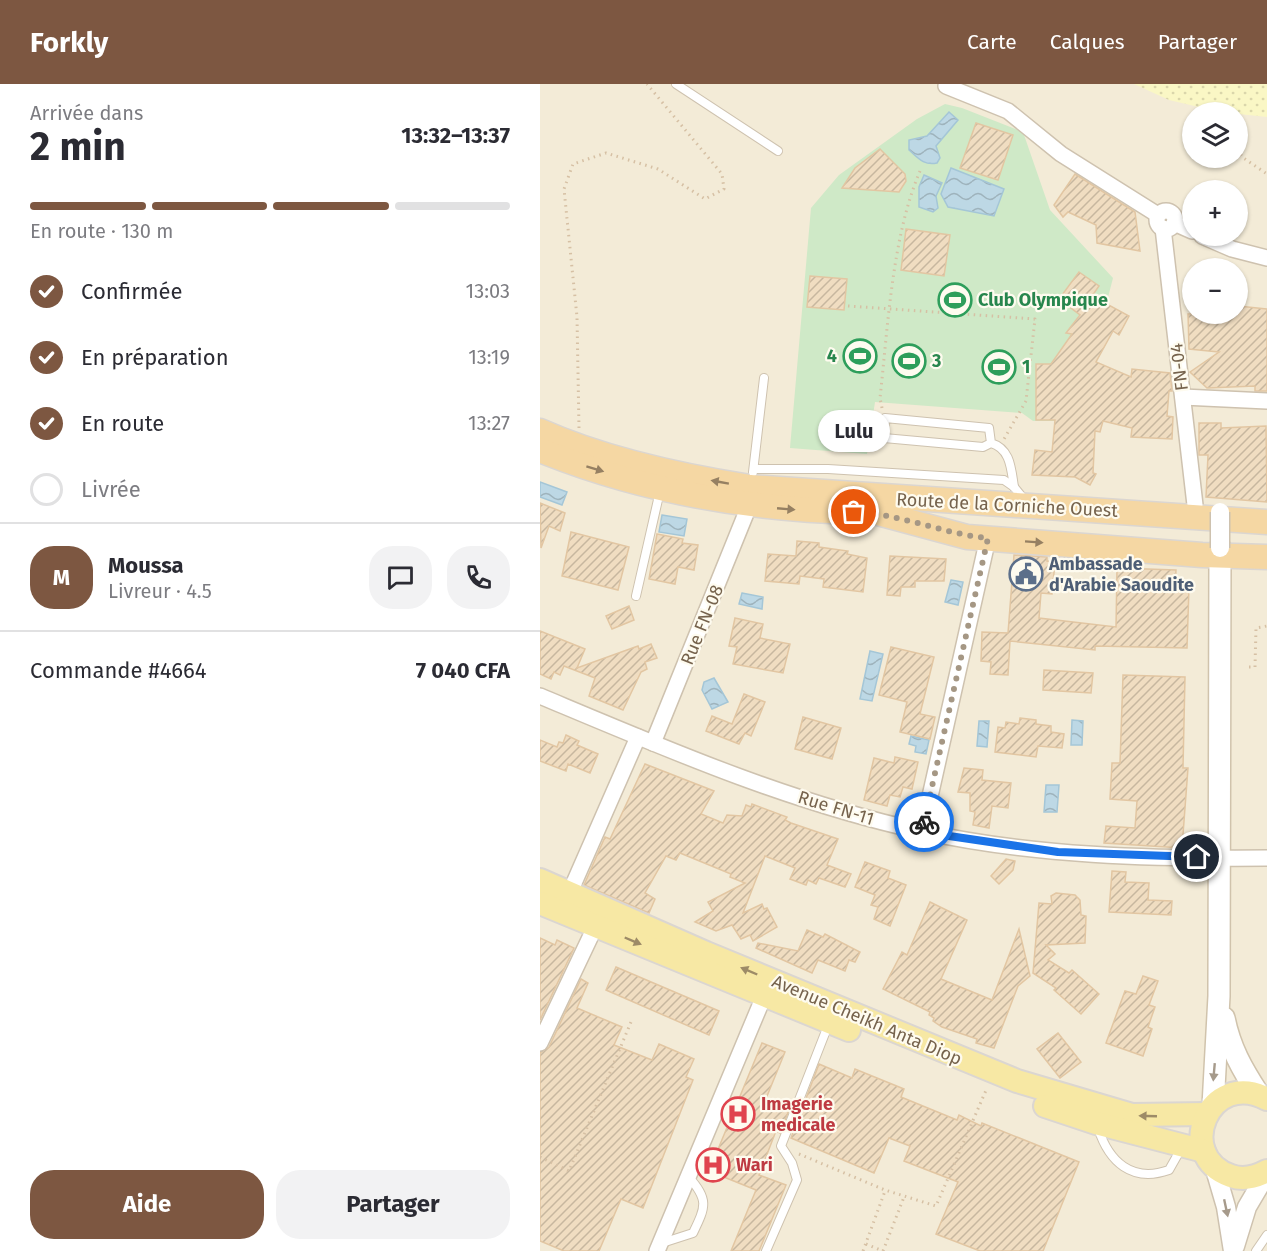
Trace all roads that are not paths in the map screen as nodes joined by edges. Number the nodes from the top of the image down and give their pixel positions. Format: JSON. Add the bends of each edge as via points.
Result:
{"nodes":[{"id":1,"x":676,"y":84,"type":"edge"},
{"id":2,"x":946,"y":86,"type":"dead end"},
{"id":3,"x":778,"y":151,"type":"dead end"},
{"id":4,"x":1165,"y":222,"type":"junction"},
{"id":5,"x":1182,"y":228,"type":"edge"},
{"id":6,"x":1225,"y":246,"type":"edge"},
{"id":7,"x":1267,"y":258,"type":"edge"},
{"id":8,"x":764,"y":378,"type":"dead end"},
{"id":9,"x":1183,"y":397,"type":"junction"},
{"id":10,"x":1267,"y":401,"type":"edge"},
{"id":11,"x":540,"y":431,"type":"edge"},
{"id":12,"x":995,"y":444,"type":"junction"},
{"id":13,"x":540,"y":450,"type":"edge"},
{"id":14,"x":751,"y":487,"type":"junction"},
{"id":15,"x":660,"y":489,"type":"junction"},
{"id":16,"x":797,"y":492,"type":"junction"},
{"id":17,"x":1019,"y":492,"type":"junction"},
{"id":18,"x":1195,"y":505,"type":"junction"},
{"id":19,"x":1220,"y":509,"type":"junction"},
{"id":20,"x":1267,"y":509,"type":"edge"},
{"id":21,"x":874,"y":512,"type":"junction"},
{"id":22,"x":1267,"y":522,"type":"edge"},
{"id":23,"x":988,"y":538,"type":"junction"},
{"id":24,"x":1267,"y":539,"type":"edge"},
{"id":25,"x":1220,"y":552,"type":"junction"},
{"id":26,"x":1267,"y":557,"type":"edge"},
{"id":27,"x":636,"y":596,"type":"dead end"},
{"id":28,"x":540,"y":696,"type":"edge"},
{"id":29,"x":638,"y":737,"type":"junction"},
{"id":30,"x":653,"y":743,"type":"junction"},
{"id":31,"x":922,"y":832,"type":"junction"},
{"id":32,"x":1220,"y":858,"type":"junction"},
{"id":33,"x":1267,"y":858,"type":"edge"},
{"id":34,"x":540,"y":880,"type":"edge"},
{"id":35,"x":570,"y":892,"type":"junction"},
{"id":36,"x":540,"y":903,"type":"edge"},
{"id":37,"x":596,"y":925,"type":"junction"},
{"id":38,"x":764,"y":996,"type":"junction"},
{"id":39,"x":1220,"y":996,"type":"junction"},
{"id":40,"x":830,"y":1022,"type":"junction"},
{"id":41,"x":540,"y":1043,"type":"edge"},
{"id":42,"x":1263,"y":1097,"type":"edge"},
{"id":43,"x":1210,"y":1110,"type":"junction"},
{"id":44,"x":1096,"y":1123,"type":"junction"},
{"id":45,"x":1200,"y":1155,"type":"junction"},
{"id":46,"x":1267,"y":1172,"type":"edge"},
{"id":47,"x":688,"y":1176,"type":"junction"},
{"id":48,"x":1267,"y":1235,"type":"edge"},
{"id":49,"x":659,"y":1247,"type":"edge"},
{"id":50,"x":766,"y":1251,"type":"edge"},
{"id":51,"x":1256,"y":1251,"type":"edge"}],
"edges":[{"from":1,"to":3,"type":"lane"},
{"from":2,"to":4,"type":"street","via":[[1008,111],[1061,154]]},
{"from":4,"to":5,"type":"street"},
{"from":4,"to":9,"type":"street","name":"FN-04"},
{"from":6,"to":7,"type":"street"},
{"from":8,"to":14,"type":"lane"},
{"from":9,"to":10,"type":"street"},
{"from":9,"to":18,"type":"street","name":"FN-04"},
{"from":14,"to":11,"type":"highway","name":"Route de la Corniche Ouest","one_way":true,"via":[[667,471]]},
{"from":12,"to":12,"type":"lane","via":[[988,428],[885,418],[884,438],[983,447]]},
{"from":12,"to":17,"type":"lane","via":[[1008,455]]},
{"from":13,"to":15,"type":"highway","name":"Route de la Corniche Ouest","one_way":true},
{"from":14,"to":15,"type":"highway","name":"Route de la Corniche Ouest"},
{"from":14,"to":16,"type":"highway","name":"Route de la Corniche Ouest"},
{"from":14,"to":17,"type":"lane","via":[[828,469],[1004,480]]},
{"from":14,"to":21,"type":"highway","name":"Route de la Corniche Ouest","one_way":true},
{"from":14,"to":30,"type":"street","name":"Rue FN-08"},
{"from":15,"to":27,"type":"lane"},
{"from":16,"to":17,"type":"highway","via":[[810,486],[835,484]]},
{"from":16,"to":22,"type":"highway","name":"Route de la Corniche Ouest"},
{"from":17,"to":18,"type":"highway"},
{"from":18,"to":19,"type":"highway"},
{"from":19,"to":20,"type":"highway"},
{"from":19,"to":25,"type":"street","bridge":true},
{"from":21,"to":23,"type":"highway","via":[[931,529]]},
{"from":21,"to":24,"type":"highway","name":"Route de la Corniche Ouest"},
{"from":23,"to":25,"type":"highway","one_way":true},
{"from":23,"to":31,"type":"street"},
{"from":25,"to":26,"type":"highway"},
{"from":25,"to":32,"type":"main road"},
{"from":28,"to":29,"type":"street","name":"Rue FN-11"},
{"from":29,"to":30,"type":"street","name":"Rue FN-11"},
{"from":29,"to":35,"type":"street"},
{"from":30,"to":31,"type":"street","name":"Rue FN-11","via":[[756,784]]},
{"from":31,"to":32,"type":"street","name":"Rue FN-11","via":[[1058,852]]},
{"from":32,"to":33,"type":"street","name":"Rue FN-11"},
{"from":32,"to":39,"type":"main road"},
{"from":34,"to":35,"type":"main road","name":"Avenue Cheikh Anta Diop"},
{"from":43,"to":35,"type":"main road","name":"Avenue Cheikh Anta Diop","one_way":true,"via":[[1132,1115],[1017,1081],[727,962]]},
{"from":36,"to":37,"type":"main road","name":"Avenue Cheikh Anta Diop"},
{"from":37,"to":38,"type":"main road","name":"Avenue Cheikh Anta Diop","one_way":true},
{"from":37,"to":41,"type":"street"},
{"from":38,"to":40,"type":"main road","name":"Avenue Cheikh Anta Diop"},
{"from":38,"to":47,"type":"street"},
{"from":39,"to":42,"type":"main road","via":[[1228,1041],[1239,1065]]},
{"from":39,"to":43,"type":"main road","one_way":true},
{"from":40,"to":44,"type":"main road","name":"Avenue Cheikh Anta Diop","via":[[988,1086]]},
{"from":40,"to":50,"type":"lane","via":[[781,1146],[797,1180]]},
{"from":42,"to":43,"type":"main road","via":[[1250,1092],[1230,1094]]},
{"from":43,"to":45,"type":"main road","via":[[1201,1132]]},
{"from":44,"to":45,"type":"main road","name":"Avenue Cheikh Anta Diop"},
{"from":44,"to":45,"type":"lane","via":[[1110,1156],[1124,1168],[1153,1176]]},
{"from":45,"to":46,"type":"main road","name":"Avenue Cheikh Anta Diop","via":[[1235,1177]]},
{"from":45,"to":46,"type":"street","one_way":true,"via":[[1226,1207],[1233,1251],[1247,1207]]},
{"from":47,"to":49,"type":"street"},
{"from":47,"to":49,"type":"lane","via":[[704,1199],[704,1210],[693,1233]]},
{"from":48,"to":51,"type":"lane"}]}
